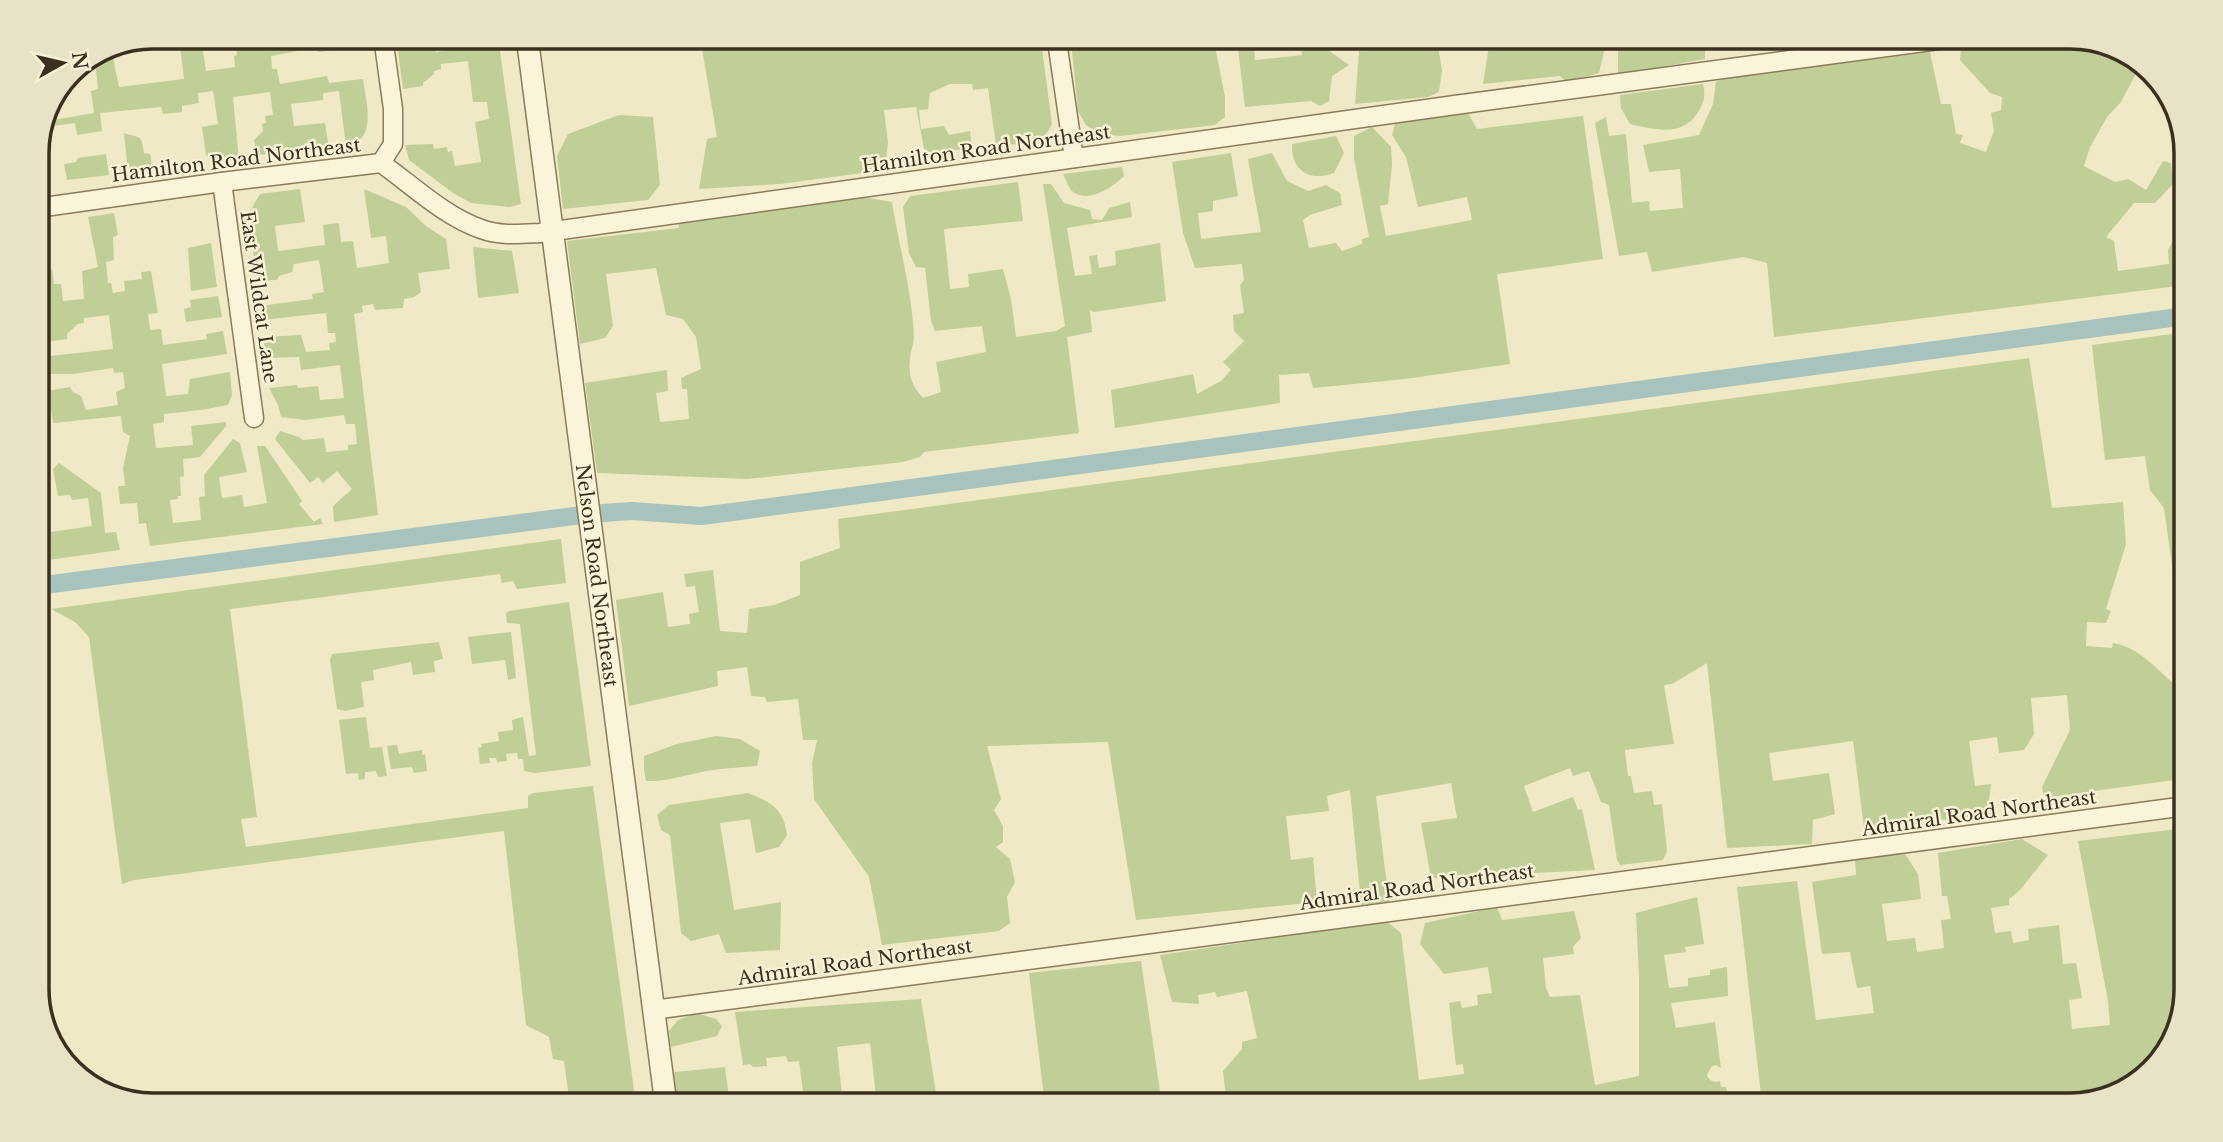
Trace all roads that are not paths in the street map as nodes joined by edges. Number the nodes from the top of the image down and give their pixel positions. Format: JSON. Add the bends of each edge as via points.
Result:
{"nodes":[{"id":1,"x":385,"y":49,"type":"edge"},
{"id":2,"x":529,"y":49,"type":"edge"},
{"id":3,"x":1058,"y":49,"type":"edge"},
{"id":4,"x":1873,"y":49,"type":"edge"},
{"id":5,"x":1074,"y":158,"type":"junction"},
{"id":6,"x":381,"y":163,"type":"junction"},
{"id":7,"x":222,"y":182,"type":"junction"},
{"id":8,"x":49,"y":206,"type":"edge"},
{"id":9,"x":553,"y":232,"type":"junction"},
{"id":10,"x":254,"y":418,"type":"dead end"},
{"id":11,"x":2174,"y":808,"type":"edge"},
{"id":12,"x":653,"y":1010,"type":"junction"},
{"id":13,"x":664,"y":1093,"type":"edge"}],
"edges":[{"from":1,"to":6,"type":"street","via":[[393,144]]},
{"from":2,"to":9,"type":"street","name":"Nelson Road Northeast"},
{"from":3,"to":5,"type":"street"},
{"from":4,"to":5,"type":"street","name":"Hamilton Road Northeast"},
{"from":5,"to":9,"type":"street","name":"Hamilton Road Northeast"},
{"from":6,"to":7,"type":"street","name":"Hamilton Road Northeast"},
{"from":6,"to":9,"type":"street","name":"Hamilton Road Northeast","via":[[452,215],[482,229],[512,235]]},
{"from":7,"to":8,"type":"street","name":"Hamilton Road Northeast"},
{"from":7,"to":10,"type":"street","name":"East Wildcat Lane"},
{"from":9,"to":12,"type":"street","name":"Nelson Road Northeast"},
{"from":11,"to":12,"type":"street","name":"Admiral Road Northeast"},
{"from":12,"to":13,"type":"street","name":"Nelson Road Northeast"}]}
